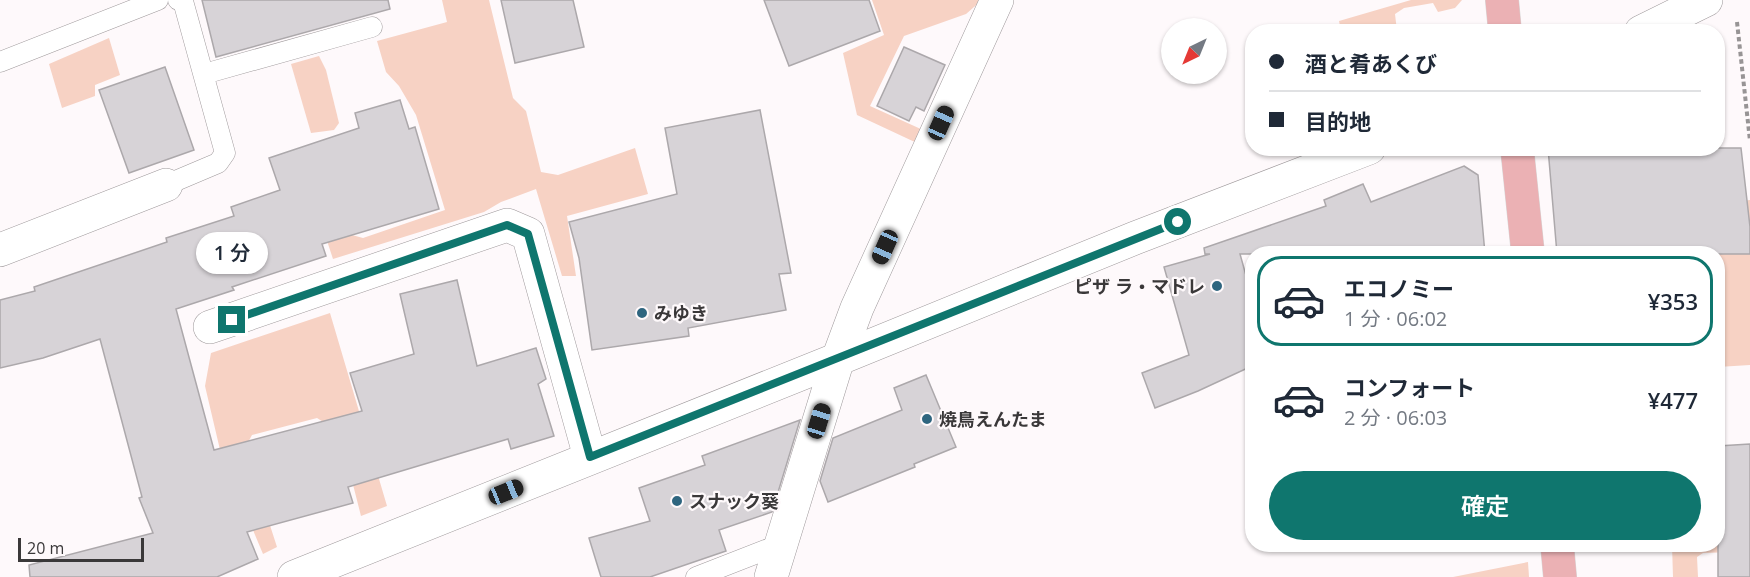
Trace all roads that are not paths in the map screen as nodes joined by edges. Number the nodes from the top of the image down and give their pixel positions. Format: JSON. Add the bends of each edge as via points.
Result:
{"nodes":[{"id":1,"x":158,"y":0,"type":"edge"},
{"id":2,"x":178,"y":0,"type":"edge"},
{"id":3,"x":997,"y":0,"type":"edge"},
{"id":4,"x":1502,"y":0,"type":"edge"},
{"id":5,"x":1706,"y":0,"type":"edge"},
{"id":6,"x":1504,"y":24,"type":"edge"},
{"id":7,"x":1657,"y":24,"type":"edge"},
{"id":8,"x":372,"y":27,"type":"dead end"},
{"id":9,"x":0,"y":62,"type":"edge"},
{"id":10,"x":204,"y":74,"type":"junction"},
{"id":11,"x":1349,"y":156,"type":"edge"},
{"id":12,"x":1518,"y":156,"type":"edge"},
{"id":13,"x":166,"y":185,"type":"joint"},
{"id":14,"x":1527,"y":246,"type":"edge"},
{"id":15,"x":0,"y":250,"type":"edge"},
{"id":16,"x":210,"y":327,"type":"dead end"},
{"id":17,"x":838,"y":359,"type":"junction"},
{"id":18,"x":590,"y":457,"type":"junction"},
{"id":19,"x":781,"y":544,"type":"junction"},
{"id":20,"x":1558,"y":552,"type":"edge"},
{"id":21,"x":294,"y":577,"type":"edge"},
{"id":22,"x":696,"y":577,"type":"edge"},
{"id":23,"x":771,"y":577,"type":"edge"},
{"id":24,"x":1560,"y":577,"type":"edge"}],
"edges":[{"from":1,"to":9,"type":"lane"},
{"from":2,"to":10,"type":"lane","via":[[183,2]]},
{"from":3,"to":17,"type":"street","via":[[857,308]]},
{"from":4,"to":6,"type":"main road"},
{"from":5,"to":7,"type":"street"},
{"from":8,"to":10,"type":"lane"},
{"from":10,"to":13,"type":"lane","via":[[225,153],[218,163]]},
{"from":11,"to":17,"type":"street"},
{"from":12,"to":14,"type":"main road"},
{"from":13,"to":15,"type":"street"},
{"from":16,"to":18,"type":"street","via":[[507,225],[528,234]]},
{"from":17,"to":18,"type":"street"},
{"from":17,"to":19,"type":"street"},
{"from":18,"to":21,"type":"street"},
{"from":19,"to":22,"type":"lane"},
{"from":19,"to":23,"type":"street"},
{"from":20,"to":24,"type":"main road"}]}
